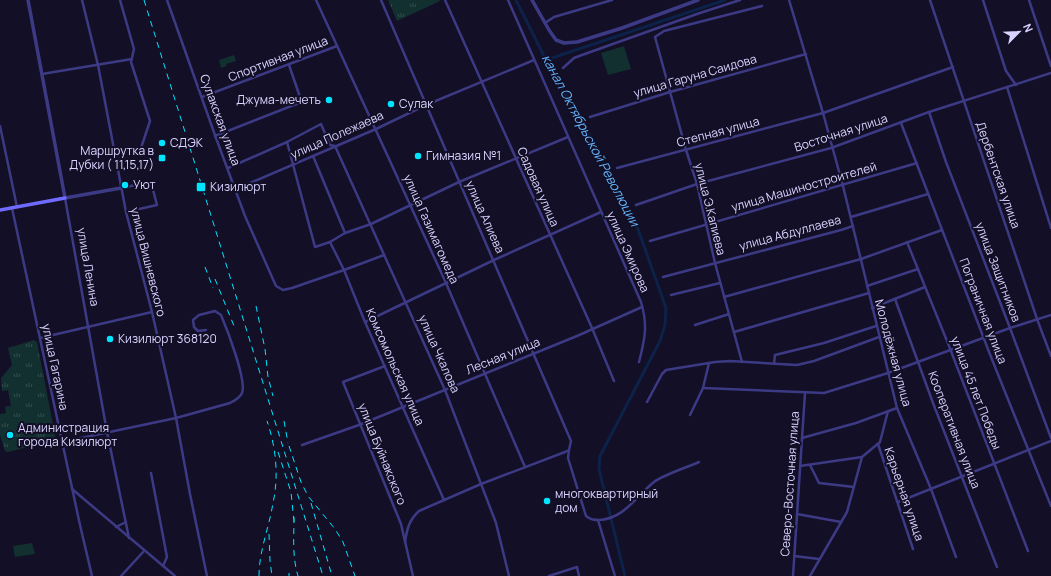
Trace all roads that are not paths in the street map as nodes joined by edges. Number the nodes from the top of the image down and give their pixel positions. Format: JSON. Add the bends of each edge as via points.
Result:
{"nodes":[{"id":1,"x":28,"y":0,"type":"edge"},
{"id":2,"x":82,"y":0,"type":"edge"},
{"id":3,"x":120,"y":0,"type":"edge"},
{"id":4,"x":167,"y":0,"type":"edge"},
{"id":5,"x":316,"y":0,"type":"edge"},
{"id":6,"x":381,"y":0,"type":"edge"},
{"id":7,"x":445,"y":0,"type":"edge"},
{"id":8,"x":508,"y":0,"type":"edge"},
{"id":9,"x":532,"y":0,"type":"edge"},
{"id":10,"x":612,"y":0,"type":"edge"},
{"id":11,"x":698,"y":0,"type":"edge"},
{"id":12,"x":740,"y":0,"type":"edge"},
{"id":13,"x":789,"y":0,"type":"edge"},
{"id":14,"x":930,"y":0,"type":"edge"},
{"id":15,"x":983,"y":0,"type":"edge"},
{"id":16,"x":1029,"y":0,"type":"edge"},
{"id":17,"x":690,"y":1,"type":"edge"},
{"id":18,"x":762,"y":6,"type":"dead end"},
{"id":19,"x":544,"y":24,"type":"junction"},
{"id":20,"x":337,"y":46,"type":"junction"},
{"id":21,"x":806,"y":54,"type":"junction"},
{"id":22,"x":132,"y":59,"type":"junction"},
{"id":23,"x":534,"y":60,"type":"junction"},
{"id":24,"x":289,"y":64,"type":"junction"},
{"id":25,"x":98,"y":65,"type":"junction"},
{"id":26,"x":1051,"y":66,"type":"edge"},
{"id":27,"x":953,"y":67,"type":"junction"},
{"id":28,"x":563,"y":68,"type":"dead end"},
{"id":29,"x":1051,"y":73,"type":"edge"},
{"id":30,"x":42,"y":74,"type":"junction"},
{"id":31,"x":482,"y":83,"type":"junction"},
{"id":32,"x":1016,"y":85,"type":"junction"},
{"id":33,"x":1007,"y":87,"type":"junction"},
{"id":34,"x":670,"y":92,"type":"junction"},
{"id":35,"x":202,"y":97,"type":"junction"},
{"id":36,"x":964,"y":101,"type":"junction"},
{"id":37,"x":426,"y":105,"type":"junction"},
{"id":38,"x":929,"y":112,"type":"junction"},
{"id":39,"x":823,"y":113,"type":"junction"},
{"id":40,"x":590,"y":117,"type":"dead end"},
{"id":41,"x":901,"y":123,"type":"junction"},
{"id":42,"x":0,"y":126,"type":"edge"},
{"id":43,"x":376,"y":129,"type":"junction"},
{"id":44,"x":215,"y":136,"type":"junction"},
{"id":45,"x":568,"y":137,"type":"junction"},
{"id":46,"x":287,"y":142,"type":"junction"},
{"id":47,"x":335,"y":146,"type":"junction"},
{"id":48,"x":832,"y":148,"type":"junction"},
{"id":49,"x":686,"y":150,"type":"junction"},
{"id":50,"x":140,"y":151,"type":"dead end"},
{"id":51,"x":313,"y":156,"type":"junction"},
{"id":52,"x":516,"y":159,"type":"junction"},
{"id":53,"x":916,"y":163,"type":"junction"},
{"id":54,"x":293,"y":164,"type":"junction"},
{"id":55,"x":228,"y":168,"type":"junction"},
{"id":56,"x":617,"y":168,"type":"dead end"},
{"id":57,"x":459,"y":182,"type":"junction"},
{"id":58,"x":697,"y":184,"type":"junction"},
{"id":59,"x":843,"y":186,"type":"junction"},
{"id":60,"x":121,"y":188,"type":"junction"},
{"id":61,"x":236,"y":189,"type":"junction"},
{"id":62,"x":928,"y":194,"type":"junction"},
{"id":63,"x":65,"y":198,"type":"junction"},
{"id":64,"x":636,"y":205,"type":"dead end"},
{"id":65,"x":410,"y":206,"type":"junction"},
{"id":66,"x":17,"y":207,"type":"junction"},
{"id":67,"x":12,"y":208,"type":"junction"},
{"id":68,"x":0,"y":210,"type":"edge"},
{"id":69,"x":126,"y":212,"type":"junction"},
{"id":70,"x":601,"y":212,"type":"junction"},
{"id":71,"x":851,"y":217,"type":"junction"},
{"id":72,"x":371,"y":224,"type":"junction"},
{"id":73,"x":705,"y":224,"type":"junction"},
{"id":74,"x":852,"y":226,"type":"junction"},
{"id":75,"x":1051,"y":228,"type":"edge"},
{"id":76,"x":942,"y":230,"type":"junction"},
{"id":77,"x":345,"y":233,"type":"junction"},
{"id":78,"x":550,"y":235,"type":"junction"},
{"id":79,"x":650,"y":241,"type":"dead end"},
{"id":80,"x":330,"y":242,"type":"junction"},
{"id":81,"x":906,"y":242,"type":"junction"},
{"id":82,"x":384,"y":255,"type":"junction"},
{"id":83,"x":861,"y":259,"type":"junction"},
{"id":84,"x":494,"y":260,"type":"junction"},
{"id":85,"x":715,"y":263,"type":"junction"},
{"id":86,"x":918,"y":269,"type":"junction"},
{"id":87,"x":344,"y":270,"type":"junction"},
{"id":88,"x":664,"y":277,"type":"dead end"},
{"id":89,"x":446,"y":283,"type":"junction"},
{"id":90,"x":720,"y":283,"type":"junction"},
{"id":91,"x":867,"y":286,"type":"junction"},
{"id":92,"x":925,"y":287,"type":"junction"},
{"id":93,"x":869,"y":293,"type":"junction"},
{"id":94,"x":671,"y":296,"type":"dead end"},
{"id":95,"x":724,"y":297,"type":"junction"},
{"id":96,"x":895,"y":299,"type":"junction"},
{"id":97,"x":406,"y":302,"type":"junction"},
{"id":98,"x":642,"y":307,"type":"junction"},
{"id":99,"x":872,"y":308,"type":"junction"},
{"id":100,"x":152,"y":312,"type":"junction"},
{"id":101,"x":729,"y":314,"type":"junction"},
{"id":102,"x":1051,"y":315,"type":"edge"},
{"id":103,"x":1037,"y":319,"type":"junction"},
{"id":104,"x":365,"y":322,"type":"junction"},
{"id":105,"x":695,"y":325,"type":"dead end"},
{"id":106,"x":88,"y":326,"type":"junction"},
{"id":107,"x":876,"y":326,"type":"junction"},
{"id":108,"x":592,"y":328,"type":"junction"},
{"id":109,"x":1010,"y":328,"type":"junction"},
{"id":110,"x":206,"y":330,"type":"dead end"},
{"id":111,"x":734,"y":332,"type":"junction"},
{"id":112,"x":879,"y":337,"type":"junction"},
{"id":113,"x":40,"y":338,"type":"junction"},
{"id":114,"x":984,"y":338,"type":"junction"},
{"id":115,"x":950,"y":351,"type":"junction"},
{"id":116,"x":533,"y":354,"type":"junction"},
{"id":117,"x":1051,"y":356,"type":"edge"},
{"id":118,"x":640,"y":362,"type":"dead end"},
{"id":119,"x":742,"y":362,"type":"junction"},
{"id":120,"x":919,"y":362,"type":"junction"},
{"id":121,"x":709,"y":363,"type":"junction"},
{"id":122,"x":774,"y":364,"type":"junction"},
{"id":123,"x":385,"y":366,"type":"junction"},
{"id":124,"x":485,"y":373,"type":"junction"},
{"id":125,"x":888,"y":373,"type":"junction"},
{"id":126,"x":614,"y":381,"type":"dead end"},
{"id":127,"x":703,"y":388,"type":"junction"},
{"id":128,"x":445,"y":390,"type":"junction"},
{"id":129,"x":805,"y":393,"type":"junction"},
{"id":130,"x":647,"y":402,"type":"dead end"},
{"id":131,"x":403,"y":406,"type":"junction"},
{"id":132,"x":897,"y":408,"type":"junction"},
{"id":133,"x":888,"y":411,"type":"junction"},
{"id":134,"x":690,"y":415,"type":"dead end"},
{"id":135,"x":176,"y":418,"type":"junction"},
{"id":136,"x":359,"y":425,"type":"junction"},
{"id":137,"x":107,"y":432,"type":"junction"},
{"id":138,"x":802,"y":438,"type":"junction"},
{"id":139,"x":1051,"y":439,"type":"edge"},
{"id":140,"x":62,"y":442,"type":"junction"},
{"id":141,"x":878,"y":444,"type":"junction"},
{"id":142,"x":302,"y":445,"type":"dead end"},
{"id":143,"x":569,"y":450,"type":"junction"},
{"id":144,"x":1029,"y":450,"type":"junction"},
{"id":145,"x":862,"y":457,"type":"junction"},
{"id":146,"x":699,"y":462,"type":"dead end"},
{"id":147,"x":810,"y":464,"type":"junction"},
{"id":148,"x":994,"y":464,"type":"junction"},
{"id":149,"x":800,"y":466,"type":"junction"},
{"id":150,"x":525,"y":467,"type":"junction"},
{"id":151,"x":151,"y":473,"type":"dead end"},
{"id":152,"x":962,"y":476,"type":"junction"},
{"id":153,"x":481,"y":484,"type":"junction"},
{"id":154,"x":854,"y":487,"type":"junction"},
{"id":155,"x":72,"y":489,"type":"junction"},
{"id":156,"x":931,"y":489,"type":"junction"},
{"id":157,"x":444,"y":500,"type":"junction"},
{"id":158,"x":898,"y":502,"type":"junction"},
{"id":159,"x":1051,"y":506,"type":"edge"},
{"id":160,"x":797,"y":514,"type":"junction"},
{"id":161,"x":598,"y":520,"type":"junction"},
{"id":162,"x":126,"y":522,"type":"junction"},
{"id":163,"x":841,"y":522,"type":"junction"},
{"id":164,"x":116,"y":527,"type":"junction"},
{"id":165,"x":129,"y":538,"type":"junction"},
{"id":166,"x":405,"y":542,"type":"junction"},
{"id":167,"x":913,"y":549,"type":"dead end"},
{"id":168,"x":144,"y":551,"type":"junction"},
{"id":169,"x":1028,"y":551,"type":"dead end"},
{"id":170,"x":794,"y":556,"type":"junction"},
{"id":171,"x":956,"y":557,"type":"dead end"},
{"id":172,"x":819,"y":560,"type":"junction"},
{"id":173,"x":163,"y":566,"type":"junction"},
{"id":174,"x":997,"y":567,"type":"dead end"},
{"id":175,"x":92,"y":576,"type":"edge"},
{"id":176,"x":121,"y":576,"type":"edge"},
{"id":177,"x":175,"y":576,"type":"edge"},
{"id":178,"x":207,"y":576,"type":"edge"},
{"id":179,"x":413,"y":576,"type":"edge"},
{"id":180,"x":509,"y":576,"type":"edge"},
{"id":181,"x":549,"y":576,"type":"edge"},
{"id":182,"x":579,"y":576,"type":"edge"},
{"id":183,"x":615,"y":576,"type":"edge"},
{"id":184,"x":792,"y":576,"type":"edge"},
{"id":185,"x":810,"y":576,"type":"edge"}],
"edges":[{"from":1,"to":30,"type":"street","name":"улица Ленина"},
{"from":2,"to":25,"type":"street","name":"улица Вишневского"},
{"from":3,"to":22,"type":"street","via":[[134,49]]},
{"from":4,"to":35,"type":"street","name":"Сулакская улица"},
{"from":5,"to":20,"type":"street","name":"улица Газимагомеда"},
{"from":6,"to":37,"type":"street","name":"улица Алиева"},
{"from":7,"to":31,"type":"street","name":"Садовая улица"},
{"from":8,"to":23,"type":"street","name":"улица Эмирова"},
{"from":9,"to":19,"type":"street"},
{"from":10,"to":19,"type":"street","via":[[554,17]]},
{"from":11,"to":17,"type":"street"},
{"from":12,"to":28,"type":"street","via":[[574,58]]},
{"from":13,"to":21,"type":"street","name":"Молодёжная улица"},
{"from":14,"to":27,"type":"street","name":"Дербентская улица"},
{"from":15,"to":32,"type":"street","via":[[1006,71]]},
{"from":16,"to":26,"type":"street"},
{"from":17,"to":19,"type":"street","via":[[578,42],[564,43],[556,40]]},
{"from":18,"to":34,"type":"street","name":"улица Э.Капиева","via":[[664,31],[655,36]]},
{"from":20,"to":24,"type":"street","name":"Спортивная улица"},
{"from":20,"to":43,"type":"street","name":"улица Газимагомеда"},
{"from":21,"to":34,"type":"street","name":"улица Гаруна Саидова"},
{"from":21,"to":39,"type":"street","name":"Молодёжная улица"},
{"from":22,"to":25,"type":"street"},
{"from":22,"to":50,"type":"street","via":[[150,121]]},
{"from":23,"to":31,"type":"street","name":"улица Полежаева"},
{"from":23,"to":45,"type":"street","name":"улица Эмирова"},
{"from":24,"to":35,"type":"street","name":"Спортивная улица"},
{"from":24,"to":44,"type":"street","via":[[299,103]]},
{"from":25,"to":30,"type":"street"},
{"from":25,"to":60,"type":"street","name":"улица Вишневского"},
{"from":27,"to":36,"type":"street","name":"Дербентская улица"},
{"from":27,"to":39,"type":"street","name":"Степная улица"},
{"from":29,"to":32,"type":"street","name":"Восточная улица"},
{"from":30,"to":63,"type":"street","name":"улица Ленина"},
{"from":31,"to":37,"type":"street","name":"улица Полежаева"},
{"from":31,"to":52,"type":"street","name":"Садовая улица"},
{"from":32,"to":33,"type":"street","name":"Восточная улица"},
{"from":33,"to":36,"type":"street","name":"Восточная улица"},
{"from":33,"to":75,"type":"street"},
{"from":34,"to":40,"type":"street","name":"улица Гаруна Саидова"},
{"from":34,"to":49,"type":"street","name":"улица Э.Капиева"},
{"from":35,"to":44,"type":"street","name":"Сулакская улица"},
{"from":36,"to":38,"type":"street","name":"Восточная улица"},
{"from":36,"to":103,"type":"street","name":"Дербентская улица"},
{"from":37,"to":43,"type":"street","name":"улица Полежаева"},
{"from":37,"to":57,"type":"street","name":"улица Алиева"},
{"from":38,"to":41,"type":"street","name":"Восточная улица"},
{"from":38,"to":109,"type":"street","name":"улица Защитников"},
{"from":39,"to":48,"type":"street","name":"Молодёжная улица"},
{"from":39,"to":49,"type":"street","name":"Степная улица"},
{"from":41,"to":48,"type":"street","name":"Восточная улица"},
{"from":41,"to":53,"type":"street","name":"Пограничная улица"},
{"from":42,"to":66,"type":"street"},
{"from":43,"to":47,"type":"street","name":"улица Полежаева"},
{"from":43,"to":65,"type":"street","name":"улица Газимагомеда"},
{"from":44,"to":55,"type":"street","name":"Сулакская улица"},
{"from":45,"to":52,"type":"street"},
{"from":45,"to":70,"type":"street","name":"улица Эмирова"},
{"from":46,"to":47,"type":"street","name":"улица Чкалова","via":[[321,124],[330,145]]},
{"from":46,"to":54,"type":"street"},
{"from":46,"to":55,"type":"street"},
{"from":47,"to":51,"type":"street","name":"улица Полежаева"},
{"from":47,"to":72,"type":"street","name":"улица Чкалова"},
{"from":48,"to":58,"type":"street","name":"Восточная улица"},
{"from":48,"to":59,"type":"street","name":"Молодёжная улица"},
{"from":49,"to":56,"type":"street","name":"Степная улица"},
{"from":49,"to":58,"type":"street","name":"улица Э.Капиева"},
{"from":51,"to":54,"type":"street","name":"улица Полежаева"},
{"from":51,"to":77,"type":"street"},
{"from":52,"to":57,"type":"street"},
{"from":52,"to":78,"type":"street","name":"Садовая улица"},
{"from":53,"to":59,"type":"street","name":"улица Машиностроителей"},
{"from":53,"to":62,"type":"street","name":"Пограничная улица"},
{"from":54,"to":61,"type":"street","name":"улица Полежаева"},
{"from":54,"to":80,"type":"street","via":[[315,247]]},
{"from":55,"to":61,"type":"street","name":"Сулакская улица"},
{"from":57,"to":65,"type":"street"},
{"from":57,"to":84,"type":"street","name":"улица Алиева"},
{"from":58,"to":64,"type":"street","name":"Восточная улица"},
{"from":58,"to":73,"type":"street","name":"улица Э.Капиева"},
{"from":59,"to":71,"type":"street","name":"Молодёжная улица"},
{"from":59,"to":73,"type":"street","name":"улица Машиностроителей"},
{"from":60,"to":63,"type":"street"},
{"from":60,"to":69,"type":"street","name":"улица Вишневского"},
{"from":60,"to":69,"type":"street","via":[[151,182],[157,205]]},
{"from":61,"to":87,"type":"street","name":"Сулакская улица","via":[[276,286],[283,290],[292,288]]},
{"from":62,"to":71,"type":"street","name":"улица Абдуллаева"},
{"from":62,"to":76,"type":"street","name":"Пограничная улица"},
{"from":63,"to":66,"type":"main road"},
{"from":63,"to":106,"type":"street","name":"улица Ленина"},
{"from":65,"to":72,"type":"street"},
{"from":65,"to":89,"type":"street","name":"улица Газимагомеда"},
{"from":66,"to":67,"type":"main road"},
{"from":67,"to":68,"type":"main road"},
{"from":67,"to":113,"type":"street","name":"улица Гагарина"},
{"from":69,"to":100,"type":"street","name":"улица Вишневского"},
{"from":70,"to":78,"type":"street"},
{"from":70,"to":98,"type":"street","name":"улица Эмирова"},
{"from":71,"to":74,"type":"street","name":"Молодёжная улица"},
{"from":72,"to":77,"type":"street"},
{"from":72,"to":82,"type":"street","name":"улица Чкалова"},
{"from":73,"to":79,"type":"street","name":"улица Машиностроителей"},
{"from":73,"to":85,"type":"street","name":"улица Э.Капиева"},
{"from":74,"to":83,"type":"street","name":"Молодёжная улица"},
{"from":74,"to":85,"type":"street","name":"улица Абдуллаева"},
{"from":76,"to":81,"type":"street"},
{"from":76,"to":114,"type":"street","name":"Пограничная улица"},
{"from":77,"to":80,"type":"street"},
{"from":78,"to":84,"type":"street"},
{"from":78,"to":108,"type":"street","name":"Садовая улица"},
{"from":80,"to":87,"type":"street","name":"Комсомольская улица"},
{"from":81,"to":83,"type":"street"},
{"from":81,"to":86,"type":"street","name":"улица 45 лет Победы"},
{"from":82,"to":87,"type":"street"},
{"from":82,"to":97,"type":"street","name":"улица Чкалова"},
{"from":83,"to":91,"type":"street","name":"Молодёжная улица"},
{"from":83,"to":95,"type":"street"},
{"from":84,"to":89,"type":"street"},
{"from":84,"to":116,"type":"street","name":"улица Алиева"},
{"from":85,"to":88,"type":"street","name":"улица Абдуллаева"},
{"from":85,"to":90,"type":"street","name":"улица Э.Капиева"},
{"from":86,"to":91,"type":"street"},
{"from":86,"to":92,"type":"street","name":"улица 45 лет Победы"},
{"from":87,"to":104,"type":"street","name":"Комсомольская улица"},
{"from":89,"to":97,"type":"street"},
{"from":89,"to":124,"type":"street","name":"улица Газимагомеда"},
{"from":90,"to":94,"type":"street"},
{"from":90,"to":95,"type":"street","name":"улица Э.Капиева"},
{"from":91,"to":93,"type":"street","name":"Молодёжная улица"},
{"from":92,"to":96,"type":"street"},
{"from":92,"to":115,"type":"street","name":"улица 45 лет Победы"},
{"from":93,"to":99,"type":"street","name":"Молодёжная улица"},
{"from":93,"to":111,"type":"street"},
{"from":95,"to":101,"type":"street","name":"улица Э.Капиева"},
{"from":96,"to":99,"type":"street"},
{"from":96,"to":120,"type":"street","name":"Кооперативная улица"},
{"from":97,"to":104,"type":"street"},
{"from":97,"to":128,"type":"street","name":"улица Чкалова"},
{"from":98,"to":108,"type":"street","name":"Лесная улица"},
{"from":98,"to":118,"type":"street","name":"улица Эмирова","via":[[646,333]]},
{"from":99,"to":107,"type":"street","name":"Молодёжная улица"},
{"from":100,"to":106,"type":"street"},
{"from":100,"to":135,"type":"street","name":"улица Вишневского"},
{"from":101,"to":105,"type":"street"},
{"from":101,"to":111,"type":"street","name":"улица Э.Капиева"},
{"from":102,"to":103,"type":"street"},
{"from":103,"to":109,"type":"street"},
{"from":103,"to":117,"type":"street","name":"Дербентская улица"},
{"from":104,"to":123,"type":"street","name":"Комсомольская улица"},
{"from":106,"to":113,"type":"street"},
{"from":106,"to":137,"type":"street","name":"улица Ленина"},
{"from":107,"to":112,"type":"street","name":"Молодёжная улица"},
{"from":107,"to":122,"type":"street","via":[[775,355]]},
{"from":108,"to":116,"type":"street","name":"Лесная улица"},
{"from":108,"to":126,"type":"street","name":"Садовая улица"},
{"from":109,"to":114,"type":"street"},
{"from":109,"to":139,"type":"street","name":"улица Защитников"},
{"from":110,"to":135,"type":"street","via":[[198,331],[194,327],[194,320],[199,315],[216,311],[221,315],[237,360],[242,393],[230,403]]},
{"from":111,"to":119,"type":"street","name":"улица Э.Капиева"},
{"from":112,"to":122,"type":"street","via":[[814,361],[796,365]]},
{"from":112,"to":125,"type":"street","name":"Молодёжная улица"},
{"from":113,"to":140,"type":"street","name":"улица Гагарина"},
{"from":114,"to":115,"type":"street"},
{"from":114,"to":144,"type":"street","name":"Пограничная улица"},
{"from":115,"to":120,"type":"street"},
{"from":115,"to":148,"type":"street","name":"улица 45 лет Победы"},
{"from":116,"to":124,"type":"street","name":"Лесная улица"},
{"from":116,"to":143,"type":"street","name":"улица Алиева","via":[[572,440]]},
{"from":119,"to":121,"type":"street"},
{"from":119,"to":122,"type":"street"},
{"from":120,"to":125,"type":"street"},
{"from":120,"to":152,"type":"street","name":"Кооперативная улица"},
{"from":121,"to":127,"type":"street"},
{"from":121,"to":130,"type":"street","via":[[666,370]]},
{"from":123,"to":131,"type":"street","name":"Комсомольская улица"},
{"from":123,"to":136,"type":"street","name":"улица Буйнакского","via":[[343,382]]},
{"from":124,"to":128,"type":"street","name":"Лесная улица"},
{"from":124,"to":150,"type":"street","name":"улица Газимагомеда"},
{"from":125,"to":129,"type":"street","via":[[824,393]]},
{"from":125,"to":132,"type":"street","name":"Молодёжная улица"},
{"from":127,"to":129,"type":"street"},
{"from":127,"to":134,"type":"street"},
{"from":128,"to":131,"type":"street","name":"Лесная улица"},
{"from":128,"to":153,"type":"street","name":"улица Чкалова"},
{"from":129,"to":138,"type":"street","name":"Северо-Восточная улица"},
{"from":131,"to":136,"type":"street","name":"Лесная улица"},
{"from":131,"to":157,"type":"street","name":"Комсомольская улица"},
{"from":132,"to":133,"type":"street"},
{"from":132,"to":156,"type":"street","name":"Молодёжная улица"},
{"from":133,"to":138,"type":"street","via":[[856,424]]},
{"from":133,"to":141,"type":"street"},
{"from":135,"to":137,"type":"street"},
{"from":135,"to":178,"type":"street","name":"улица Вишневского"},
{"from":136,"to":142,"type":"street","name":"Лесная улица"},
{"from":136,"to":166,"type":"street","name":"улица Буйнакского","via":[[401,524]]},
{"from":137,"to":140,"type":"street"},
{"from":137,"to":162,"type":"street","name":"улица Ленина"},
{"from":138,"to":149,"type":"street","name":"Северо-Восточная улица"},
{"from":139,"to":144,"type":"street"},
{"from":140,"to":155,"type":"street","name":"улица Гагарина"},
{"from":141,"to":145,"type":"street"},
{"from":141,"to":158,"type":"street","name":"Карьерная улица"},
{"from":143,"to":150,"type":"street"},
{"from":143,"to":161,"type":"street","via":[[568,458],[586,516],[590,520]]},
{"from":144,"to":148,"type":"street"},
{"from":144,"to":159,"type":"street","name":"Пограничная улица"},
{"from":145,"to":147,"type":"street"},
{"from":145,"to":154,"type":"street"},
{"from":146,"to":161,"type":"street","via":[[655,482],[626,510],[616,516]]},
{"from":147,"to":149,"type":"street"},
{"from":147,"to":154,"type":"street","via":[[818,483]]},
{"from":148,"to":152,"type":"street"},
{"from":148,"to":169,"type":"street","name":"улица 45 лет Победы"},
{"from":149,"to":160,"type":"street","name":"Северо-Восточная улица"},
{"from":150,"to":153,"type":"street"},
{"from":151,"to":173,"type":"street","via":[[167,557]]},
{"from":152,"to":156,"type":"street"},
{"from":152,"to":174,"type":"street","name":"Кооперативная улица"},
{"from":153,"to":157,"type":"street"},
{"from":153,"to":180,"type":"street","name":"улица Чкалова","via":[[496,523]]},
{"from":154,"to":163,"type":"street","via":[[847,512]]},
{"from":155,"to":164,"type":"street"},
{"from":155,"to":175,"type":"street","name":"улица Гагарина"},
{"from":156,"to":158,"type":"street"},
{"from":156,"to":171,"type":"street","name":"Молодёжная улица"},
{"from":157,"to":166,"type":"street","via":[[412,517]]},
{"from":158,"to":167,"type":"street","name":"Карьерная улица"},
{"from":160,"to":163,"type":"street"},
{"from":160,"to":170,"type":"street","name":"Северо-Восточная улица"},
{"from":161,"to":183,"type":"street"},
{"from":162,"to":164,"type":"street"},
{"from":162,"to":165,"type":"street","name":"улица Ленина"},
{"from":163,"to":172,"type":"street"},
{"from":164,"to":165,"type":"street"},
{"from":165,"to":168,"type":"street"},
{"from":166,"to":179,"type":"street","name":"улица Буйнакского"},
{"from":168,"to":173,"type":"street"},
{"from":168,"to":176,"type":"street"},
{"from":170,"to":172,"type":"street"},
{"from":170,"to":184,"type":"street","name":"Северо-Восточная улица"},
{"from":172,"to":185,"type":"street"},
{"from":173,"to":177,"type":"street"},
{"from":181,"to":182,"type":"street","via":[[577,567]]}]}
